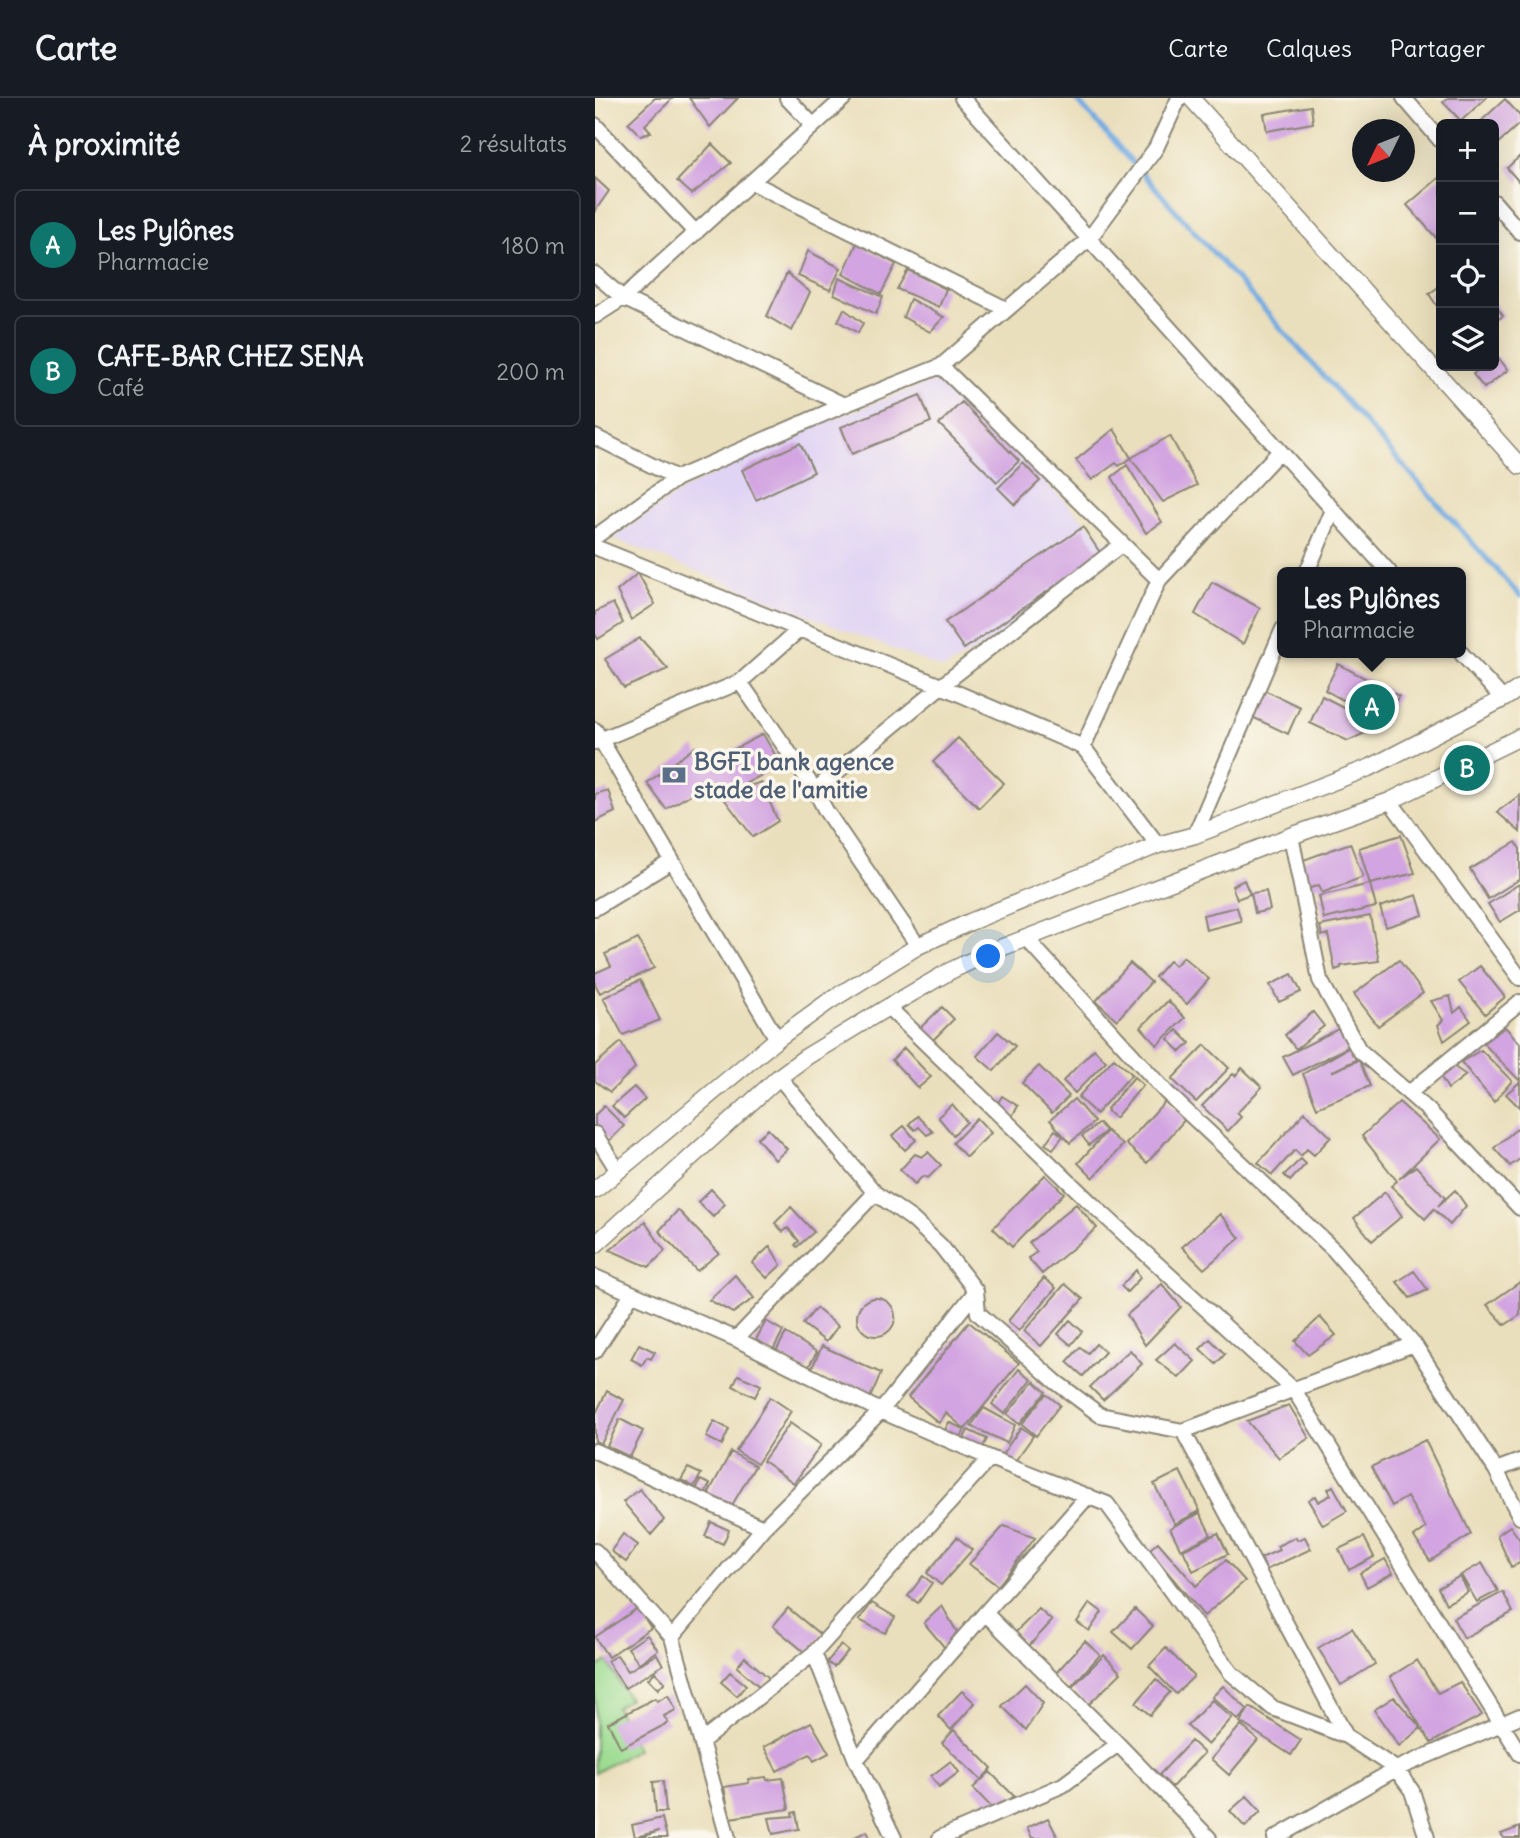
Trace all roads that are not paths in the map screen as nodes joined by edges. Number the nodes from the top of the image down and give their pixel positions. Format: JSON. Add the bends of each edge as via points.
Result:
{"nodes":[{"id":1,"x":787,"y":98,"type":"edge"},
{"id":2,"x":844,"y":98,"type":"edge"},
{"id":3,"x":963,"y":98,"type":"edge"},
{"id":4,"x":1178,"y":98,"type":"edge"},
{"id":5,"x":1191,"y":98,"type":"edge"},
{"id":6,"x":1403,"y":98,"type":"edge"},
{"id":7,"x":595,"y":125,"type":"edge"},
{"id":8,"x":813,"y":125,"type":"junction"},
{"id":9,"x":1436,"y":135,"type":"edge"},
{"id":10,"x":751,"y":182,"type":"junction"},
{"id":11,"x":1499,"y":208,"type":"edge"},
{"id":12,"x":1520,"y":232,"type":"edge"},
{"id":13,"x":697,"y":233,"type":"junction"},
{"id":14,"x":1089,"y":239,"type":"junction"},
{"id":15,"x":595,"y":274,"type":"edge"},
{"id":16,"x":622,"y":298,"type":"junction"},
{"id":17,"x":1006,"y":309,"type":"junction"},
{"id":18,"x":595,"y":316,"type":"edge"},
{"id":19,"x":941,"y":366,"type":"junction"},
{"id":20,"x":844,"y":405,"type":"junction"},
{"id":21,"x":595,"y":437,"type":"edge"},
{"id":22,"x":1279,"y":452,"type":"junction"},
{"id":23,"x":1520,"y":466,"type":"edge"},
{"id":24,"x":677,"y":478,"type":"junction"},
{"id":25,"x":1333,"y":510,"type":"junction"},
{"id":26,"x":595,"y":537,"type":"edge"},
{"id":27,"x":1122,"y":544,"type":"junction"},
{"id":28,"x":595,"y":547,"type":"edge"},
{"id":29,"x":1309,"y":567,"type":"edge"},
{"id":30,"x":1384,"y":567,"type":"edge"},
{"id":31,"x":1159,"y":580,"type":"junction"},
{"id":32,"x":799,"y":630,"type":"junction"},
{"id":33,"x":1277,"y":643,"type":"edge"},
{"id":34,"x":1466,"y":658,"type":"edge"},
{"id":35,"x":740,"y":682,"type":"junction"},
{"id":36,"x":941,"y":686,"type":"junction"},
{"id":37,"x":1520,"y":688,"type":"edge"},
{"id":38,"x":1503,"y":699,"type":"junction"},
{"id":39,"x":597,"y":737,"type":"edge"},
{"id":40,"x":1520,"y":737,"type":"edge"},
{"id":41,"x":1083,"y":747,"type":"junction"},
{"id":42,"x":815,"y":790,"type":"junction"},
{"id":43,"x":1390,"y":801,"type":"junction"},
{"id":44,"x":1195,"y":835,"type":"junction"},
{"id":45,"x":1291,"y":836,"type":"junction"},
{"id":46,"x":1158,"y":845,"type":"junction"},
{"id":47,"x":672,"y":862,"type":"junction"},
{"id":48,"x":595,"y":908,"type":"edge"},
{"id":49,"x":1026,"y":938,"type":"junction"},
{"id":50,"x":918,"y":946,"type":"junction"},
{"id":51,"x":1520,"y":978,"type":"edge"},
{"id":52,"x":1520,"y":1002,"type":"edge"},
{"id":53,"x":888,"y":1007,"type":"junction"},
{"id":54,"x":777,"y":1039,"type":"junction"},
{"id":55,"x":779,"y":1076,"type":"junction"},
{"id":56,"x":1409,"y":1093,"type":"junction"},
{"id":57,"x":595,"y":1134,"type":"edge"},
{"id":58,"x":618,"y":1171,"type":"junction"},
{"id":59,"x":595,"y":1190,"type":"edge"},
{"id":60,"x":874,"y":1193,"type":"junction"},
{"id":61,"x":1520,"y":1208,"type":"edge"},
{"id":62,"x":595,"y":1245,"type":"edge"},
{"id":63,"x":595,"y":1276,"type":"edge"},
{"id":64,"x":976,"y":1292,"type":"junction"},
{"id":65,"x":632,"y":1294,"type":"junction"},
{"id":66,"x":736,"y":1339,"type":"junction"},
{"id":67,"x":1413,"y":1344,"type":"junction"},
{"id":68,"x":595,"y":1351,"type":"edge"},
{"id":69,"x":1294,"y":1390,"type":"junction"},
{"id":70,"x":881,"y":1411,"type":"junction"},
{"id":71,"x":1183,"y":1431,"type":"junction"},
{"id":72,"x":595,"y":1451,"type":"edge"},
{"id":73,"x":991,"y":1458,"type":"junction"},
{"id":74,"x":1520,"y":1461,"type":"edge"},
{"id":75,"x":1496,"y":1470,"type":"junction"},
{"id":76,"x":1088,"y":1496,"type":"junction"},
{"id":77,"x":1520,"y":1517,"type":"edge"},
{"id":78,"x":763,"y":1528,"type":"junction"},
{"id":79,"x":595,"y":1551,"type":"edge"},
{"id":80,"x":985,"y":1613,"type":"junction"},
{"id":81,"x":672,"y":1637,"type":"junction"},
{"id":82,"x":814,"y":1653,"type":"junction"},
{"id":83,"x":1520,"y":1716,"type":"edge"},
{"id":84,"x":1500,"y":1723,"type":"junction"},
{"id":85,"x":1346,"y":1736,"type":"junction"},
{"id":86,"x":701,"y":1741,"type":"junction"},
{"id":87,"x":1118,"y":1744,"type":"junction"},
{"id":88,"x":1520,"y":1754,"type":"edge"},
{"id":89,"x":856,"y":1760,"type":"junction"},
{"id":90,"x":1396,"y":1769,"type":"junction"},
{"id":91,"x":728,"y":1838,"type":"edge"},
{"id":92,"x":894,"y":1838,"type":"edge"},
{"id":93,"x":940,"y":1838,"type":"edge"},
{"id":94,"x":1209,"y":1838,"type":"edge"},
{"id":95,"x":1275,"y":1838,"type":"edge"},
{"id":96,"x":1427,"y":1838,"type":"edge"}],
"edges":[{"from":1,"to":8,"type":"street"},
{"from":2,"to":8,"type":"street"},
{"from":3,"to":14,"type":"street"},
{"from":4,"to":14,"type":"street","via":[[1156,148]]},
{"from":5,"to":23,"type":"street"},
{"from":6,"to":9,"type":"street"},
{"from":7,"to":13,"type":"street"},
{"from":8,"to":10,"type":"street"},
{"from":10,"to":13,"type":"street"},
{"from":10,"to":17,"type":"street"},
{"from":11,"to":12,"type":"street"},
{"from":13,"to":16,"type":"street"},
{"from":14,"to":17,"type":"street"},
{"from":14,"to":22,"type":"street"},
{"from":15,"to":16,"type":"street"},
{"from":16,"to":18,"type":"street"},
{"from":16,"to":20,"type":"street"},
{"from":17,"to":19,"type":"street"},
{"from":19,"to":20,"type":"street"},
{"from":19,"to":27,"type":"street"},
{"from":20,"to":24,"type":"street"},
{"from":21,"to":24,"type":"street"},
{"from":22,"to":25,"type":"street"},
{"from":22,"to":31,"type":"street"},
{"from":24,"to":26,"type":"street"},
{"from":25,"to":29,"type":"street"},
{"from":25,"to":30,"type":"street"},
{"from":27,"to":31,"type":"street"},
{"from":27,"to":36,"type":"street"},
{"from":28,"to":32,"type":"street"},
{"from":31,"to":41,"type":"street"},
{"from":32,"to":35,"type":"street"},
{"from":32,"to":36,"type":"street"},
{"from":33,"to":44,"type":"street"},
{"from":34,"to":38,"type":"street"},
{"from":35,"to":39,"type":"street"},
{"from":35,"to":42,"type":"street"},
{"from":36,"to":41,"type":"street"},
{"from":36,"to":42,"type":"street"},
{"from":37,"to":38,"type":"street"},
{"from":38,"to":44,"type":"street","via":[[1371,766]]},
{"from":39,"to":47,"type":"street"},
{"from":40,"to":43,"type":"street"},
{"from":41,"to":46,"type":"street"},
{"from":42,"to":50,"type":"street"},
{"from":43,"to":45,"type":"street"},
{"from":43,"to":51,"type":"street"},
{"from":44,"to":46,"type":"street"},
{"from":45,"to":49,"type":"street"},
{"from":45,"to":56,"type":"street","via":[[1320,980],[1359,1050]]},
{"from":46,"to":50,"type":"street"},
{"from":47,"to":48,"type":"street"},
{"from":47,"to":54,"type":"street"},
{"from":49,"to":53,"type":"street","via":[[950,971]]},
{"from":49,"to":67,"type":"street","via":[[1166,1092],[1334,1250]]},
{"from":50,"to":54,"type":"street"},
{"from":52,"to":56,"type":"street"},
{"from":53,"to":55,"type":"street"},
{"from":53,"to":69,"type":"street"},
{"from":54,"to":58,"type":"street"},
{"from":55,"to":60,"type":"street"},
{"from":55,"to":62,"type":"street"},
{"from":56,"to":61,"type":"street"},
{"from":57,"to":58,"type":"street"},
{"from":58,"to":59,"type":"street"},
{"from":60,"to":64,"type":"street","via":[[941,1246]]},
{"from":60,"to":66,"type":"street"},
{"from":63,"to":65,"type":"street"},
{"from":64,"to":70,"type":"street"},
{"from":64,"to":71,"type":"street","via":[[978,1313],[1100,1415]]},
{"from":65,"to":66,"type":"street"},
{"from":65,"to":68,"type":"street"},
{"from":66,"to":70,"type":"street"},
{"from":67,"to":69,"type":"street"},
{"from":67,"to":75,"type":"street"},
{"from":69,"to":71,"type":"street"},
{"from":69,"to":84,"type":"street"},
{"from":70,"to":73,"type":"street"},
{"from":70,"to":78,"type":"street"},
{"from":71,"to":85,"type":"street"},
{"from":72,"to":78,"type":"street"},
{"from":73,"to":76,"type":"street"},
{"from":73,"to":82,"type":"street"},
{"from":74,"to":75,"type":"street"},
{"from":75,"to":77,"type":"street"},
{"from":76,"to":80,"type":"street"},
{"from":76,"to":85,"type":"street","via":[[1107,1504],[1231,1672],[1273,1708]]},
{"from":78,"to":81,"type":"street"},
{"from":79,"to":81,"type":"street"},
{"from":80,"to":87,"type":"street"},
{"from":80,"to":89,"type":"street"},
{"from":81,"to":86,"type":"street"},
{"from":82,"to":86,"type":"street"},
{"from":82,"to":89,"type":"street"},
{"from":83,"to":84,"type":"street"},
{"from":84,"to":88,"type":"street"},
{"from":84,"to":90,"type":"street"},
{"from":85,"to":90,"type":"street"},
{"from":86,"to":91,"type":"street"},
{"from":87,"to":93,"type":"street","via":[[1063,1785]]},
{"from":87,"to":94,"type":"street"},
{"from":89,"to":92,"type":"street"},
{"from":90,"to":95,"type":"street"},
{"from":90,"to":96,"type":"street","via":[[1412,1791]]}]}
